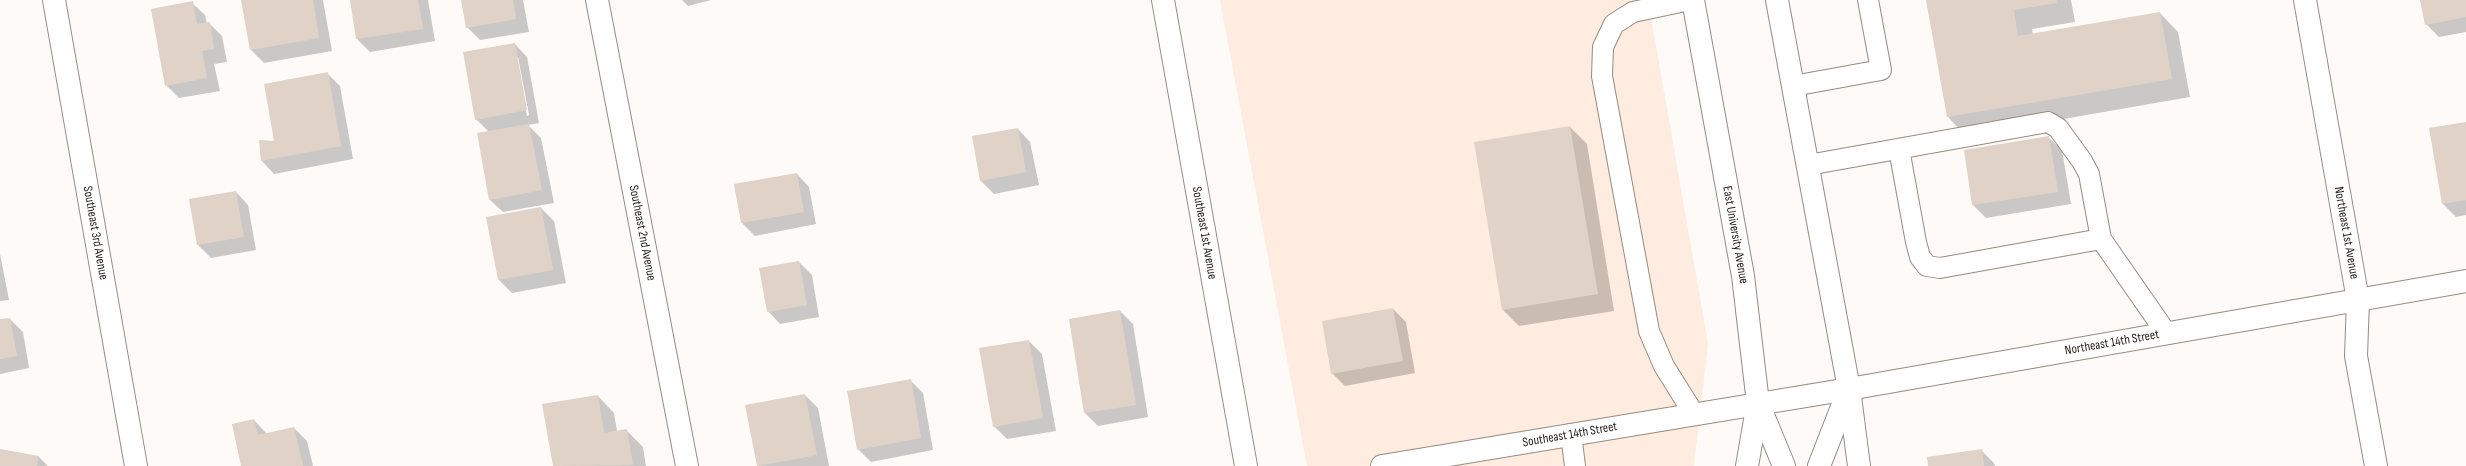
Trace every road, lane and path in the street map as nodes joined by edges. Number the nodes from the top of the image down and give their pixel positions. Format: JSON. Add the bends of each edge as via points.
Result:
{"nodes":[{"id":1,"x":54,"y":0,"type":"edge"},
{"id":2,"x":597,"y":0,"type":"edge"},
{"id":3,"x":1163,"y":0,"type":"edge"},
{"id":4,"x":1691,"y":0,"type":"edge"},
{"id":5,"x":1777,"y":0,"type":"edge"},
{"id":6,"x":1868,"y":0,"type":"edge"},
{"id":7,"x":2305,"y":0,"type":"edge"},
{"id":8,"x":1793,"y":86,"type":"junction"},
{"id":9,"x":1899,"y":149,"type":"junction"},
{"id":10,"x":1808,"y":165,"type":"junction"},
{"id":11,"x":2101,"y":239,"type":"junction"},
{"id":12,"x":2466,"y":281,"type":"edge"},
{"id":13,"x":2358,"y":300,"type":"junction"},
{"id":14,"x":2167,"y":334,"type":"junction"},
{"id":15,"x":1849,"y":389,"type":"junction"},
{"id":16,"x":1758,"y":403,"type":"junction"},
{"id":17,"x":1694,"y":414,"type":"junction"},
{"id":18,"x":1571,"y":434,"type":"junction"},
{"id":19,"x":136,"y":466,"type":"edge"},
{"id":20,"x":687,"y":466,"type":"edge"},
{"id":21,"x":1246,"y":466,"type":"edge"},
{"id":22,"x":1382,"y":466,"type":"edge"},
{"id":23,"x":1575,"y":466,"type":"edge"},
{"id":24,"x":1747,"y":466,"type":"edge"},
{"id":25,"x":1784,"y":466,"type":"edge"},
{"id":26,"x":1819,"y":466,"type":"edge"},
{"id":27,"x":1859,"y":466,"type":"edge"},
{"id":28,"x":2376,"y":466,"type":"edge"}],
"edges":[{"from":1,"to":19,"type":"main road","name":"Southeast 3rd Avenue"},
{"from":2,"to":20,"type":"main road","name":"Southeast 2nd Avenue"},
{"from":3,"to":21,"type":"main road","name":"Southeast 1st Avenue"},
{"from":4,"to":16,"type":"main road","name":"East University Avenue","via":[[1743,276]]},
{"from":4,"to":17,"type":"lane","via":[[1633,12],[1614,24],[1603,47],[1602,76],[1648,332],[1664,366]]},
{"from":5,"to":8,"type":"main road"},
{"from":6,"to":8,"type":"lane","via":[[1880,70]]},
{"from":7,"to":13,"type":"main road","name":"Northeast 1st Avenue"},
{"from":8,"to":10,"type":"main road"},
{"from":9,"to":10,"type":"lane"},
{"from":9,"to":11,"type":"lane","via":[[2048,122],[2058,128],[2067,139],[2089,174]]},
{"from":9,"to":11,"type":"lane","via":[[1916,242],[1920,257],[1927,266],[1940,268]]},
{"from":10,"to":15,"type":"main road"},
{"from":11,"to":14,"type":"lane"},
{"from":12,"to":13,"type":"main road","name":"Northeast 14th Street"},
{"from":13,"to":14,"type":"main road","name":"Northeast 14th Street"},
{"from":13,"to":28,"type":"main road","name":"Northeast 1st Avenue","via":[[2356,356]]},
{"from":14,"to":15,"type":"main road","name":"Northeast 14th Street"},
{"from":15,"to":16,"type":"main road","name":"Northeast 14th Street"},
{"from":15,"to":26,"type":"main road"},
{"from":15,"to":27,"type":"main road"},
{"from":16,"to":17,"type":"main road","name":"Southeast 14th Street"},
{"from":16,"to":24,"type":"main road"},
{"from":16,"to":25,"type":"main road","name":"East University Avenue"},
{"from":17,"to":18,"type":"main road","name":"Southeast 14th Street"},
{"from":18,"to":22,"type":"main road","name":"Southeast 14th Street"},
{"from":18,"to":23,"type":"lane"}]}
